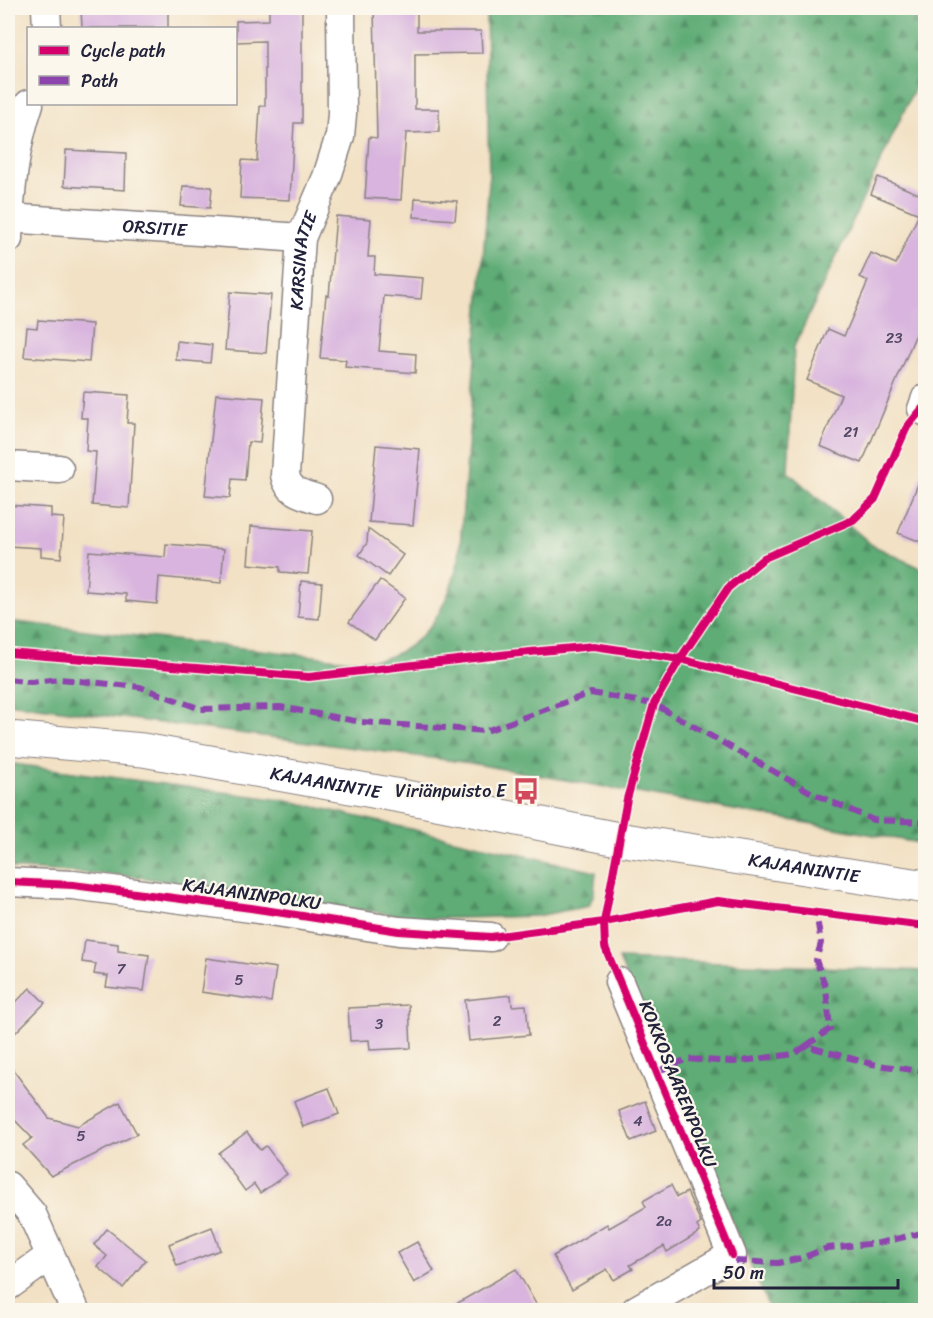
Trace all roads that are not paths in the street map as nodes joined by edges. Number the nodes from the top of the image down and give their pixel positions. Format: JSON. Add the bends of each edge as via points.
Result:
{"nodes":[{"id":1,"x":46,"y":8,"type":"edge"},
{"id":2,"x":341,"y":8,"type":"edge"},
{"id":3,"x":46,"y":27,"type":"edge"},
{"id":4,"x":29,"y":105,"type":"edge"},
{"id":5,"x":8,"y":225,"type":"edge"},
{"id":6,"x":301,"y":238,"type":"junction"},
{"id":7,"x":926,"y":398,"type":"edge"},
{"id":8,"x":926,"y":412,"type":"edge"},
{"id":9,"x":8,"y":466,"type":"edge"},
{"id":10,"x":59,"y":469,"type":"dead end"},
{"id":11,"x":318,"y":499,"type":"dead end"},
{"id":12,"x":8,"y":738,"type":"edge"},
{"id":13,"x":8,"y":882,"type":"edge"},
{"id":14,"x":926,"y":887,"type":"edge"},
{"id":15,"x":491,"y":937,"type":"dead end"},
{"id":16,"x":619,"y":982,"type":"dead end"},
{"id":17,"x":8,"y":1186,"type":"edge"},
{"id":18,"x":50,"y":1256,"type":"junction"},
{"id":19,"x":8,"y":1286,"type":"edge"},
{"id":20,"x":75,"y":1311,"type":"edge"},
{"id":21,"x":636,"y":1311,"type":"edge"}],
"edges":[{"from":1,"to":3,"type":"street"},
{"from":2,"to":6,"type":"street","name":"KARSINATIE","via":[[340,136]]},
{"from":4,"to":5,"type":"street","via":[[14,156]]},
{"from":5,"to":6,"type":"street","name":"ORSITIE"},
{"from":6,"to":11,"type":"street","name":"KARSINATIE","via":[[285,475],[294,491]]},
{"from":7,"to":8,"type":"street","via":[[922,409]]},
{"from":9,"to":10,"type":"street"},
{"from":12,"to":14,"type":"main road","name":"KAJAANINTIE","via":[[143,750],[618,839]]},
{"from":13,"to":15,"type":"street","name":"KAJAANINPOLKU","via":[[73,885],[399,931]]},
{"from":16,"to":21,"type":"street","name":"KOKKOSAARENPOLKU","via":[[732,1255]]},
{"from":17,"to":18,"type":"street","via":[[32,1214]]},
{"from":18,"to":19,"type":"street"},
{"from":18,"to":20,"type":"street"}]}
